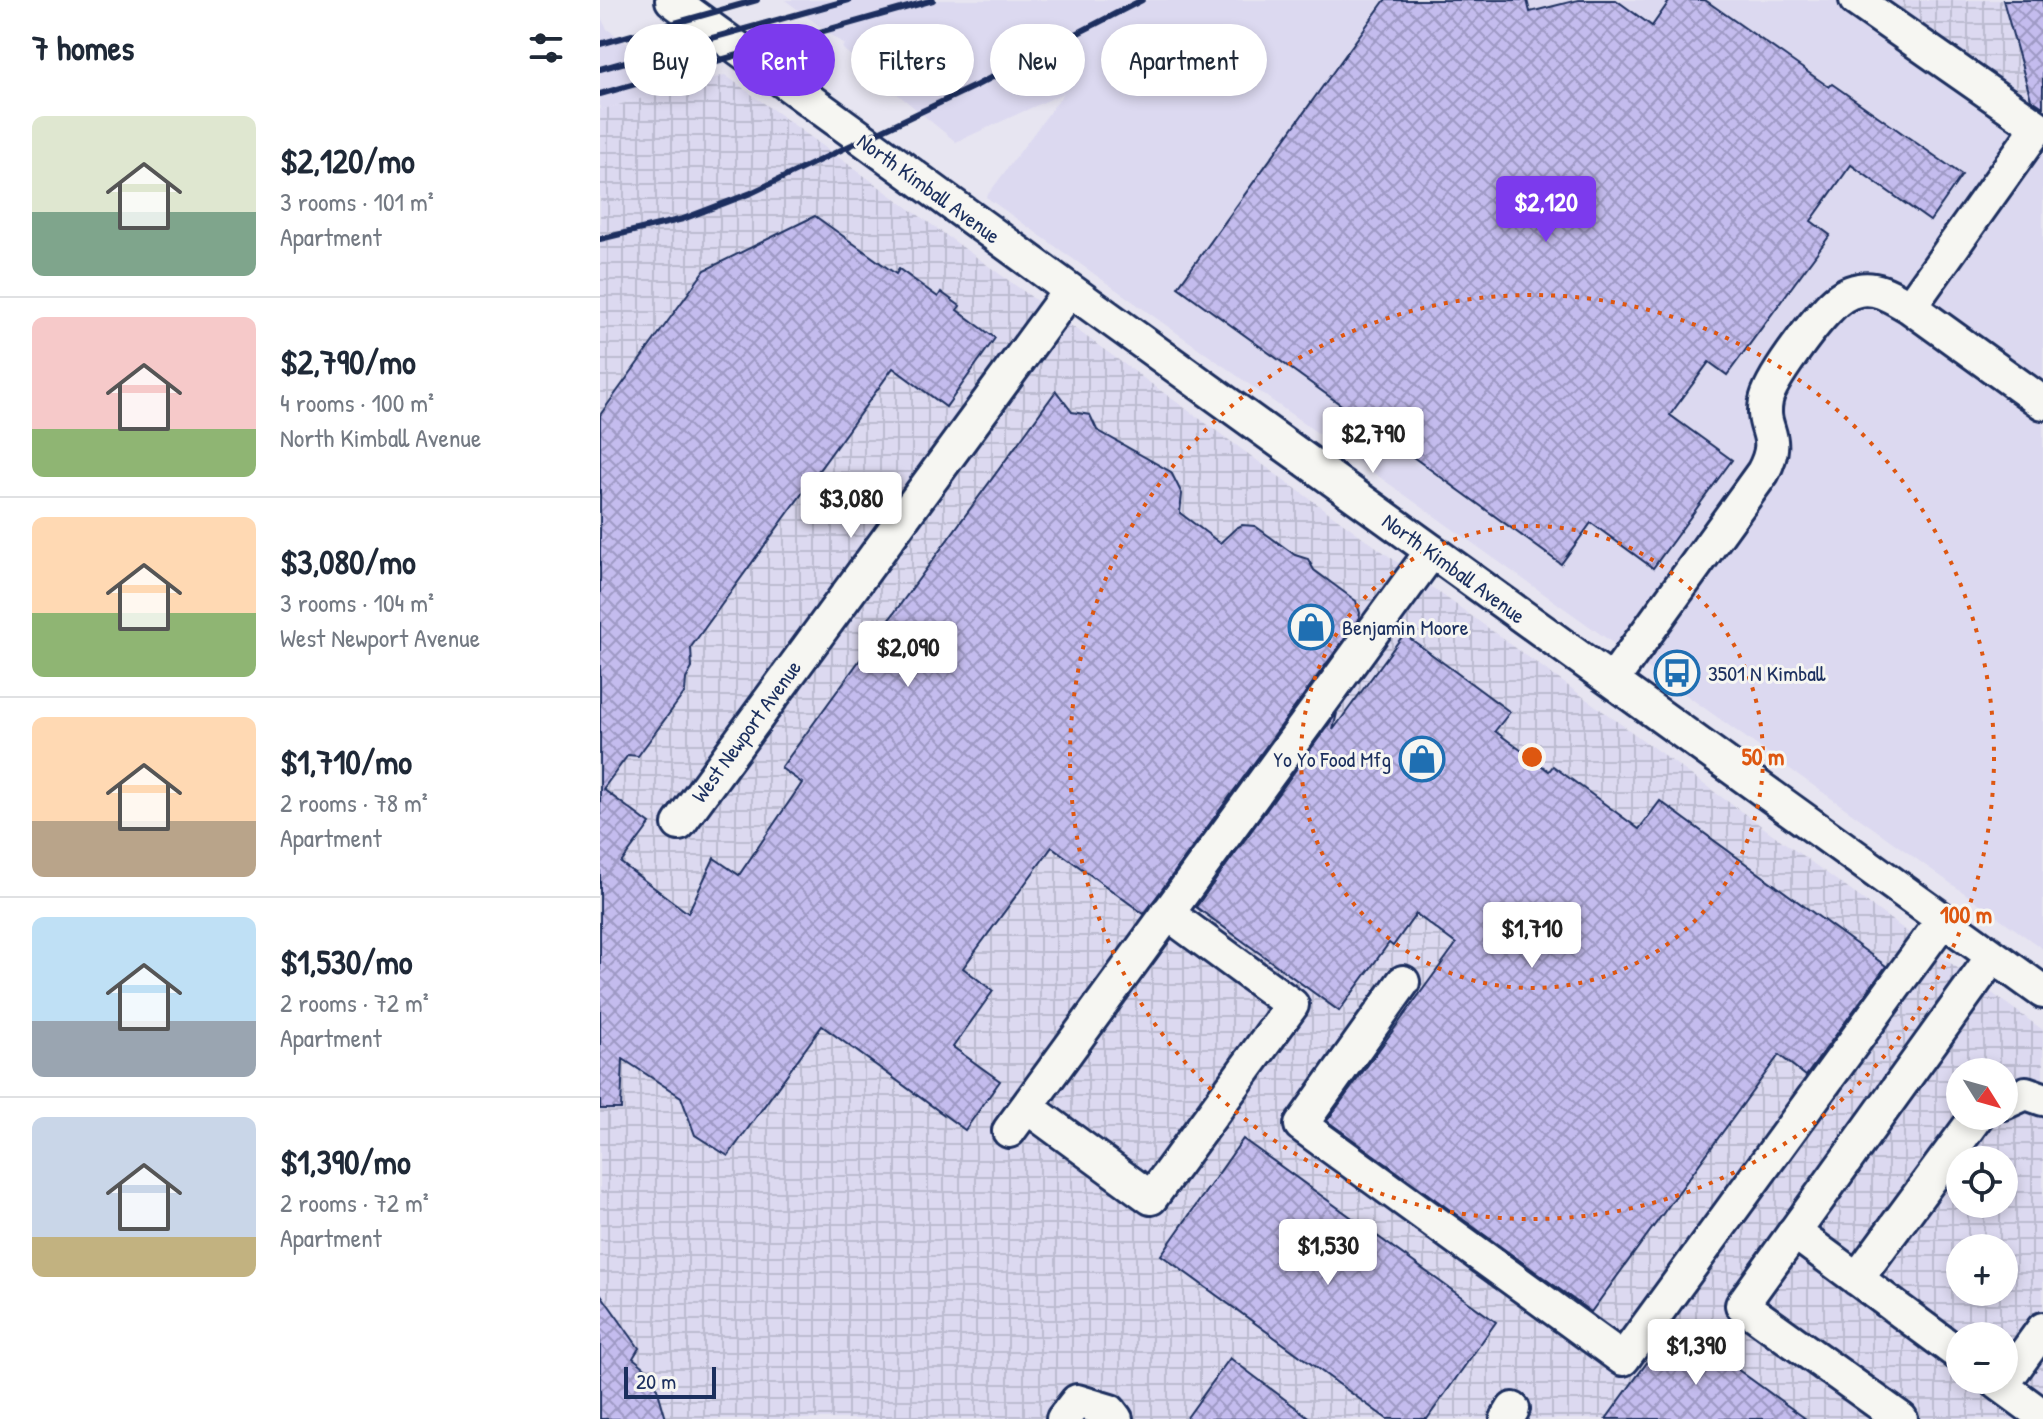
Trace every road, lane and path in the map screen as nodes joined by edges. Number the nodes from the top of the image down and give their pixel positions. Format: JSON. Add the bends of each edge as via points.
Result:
{"nodes":[{"id":1,"x":672,"y":0,"type":"edge"},
{"id":2,"x":1856,"y":0,"type":"edge"},
{"id":3,"x":1070,"y":290,"type":"junction"},
{"id":4,"x":1910,"y":307,"type":"junction"},
{"id":5,"x":2043,"y":403,"type":"edge"},
{"id":6,"x":1432,"y":551,"type":"junction"},
{"id":7,"x":1612,"y":681,"type":"junction"},
{"id":8,"x":679,"y":824,"type":"dead end"},
{"id":9,"x":1167,"y":913,"type":"junction"},
{"id":10,"x":1943,"y":920,"type":"junction"},
{"id":11,"x":1993,"y":956,"type":"junction"},
{"id":12,"x":1403,"y":982,"type":"dead end"},
{"id":13,"x":2043,"y":992,"type":"edge"},
{"id":14,"x":2018,"y":1097,"type":"edge"},
{"id":15,"x":2043,"y":1099,"type":"edge"},
{"id":16,"x":1967,"y":1130,"type":"edge"},
{"id":17,"x":1794,"y":1232,"type":"junction"},
{"id":18,"x":1857,"y":1279,"type":"junction"},
{"id":19,"x":2043,"y":1329,"type":"edge"},
{"id":20,"x":1946,"y":1345,"type":"edge"},
{"id":21,"x":2018,"y":1359,"type":"edge"},
{"id":22,"x":2013,"y":1394,"type":"edge"},
{"id":23,"x":2043,"y":1416,"type":"edge"},
{"id":24,"x":1063,"y":1419,"type":"edge"},
{"id":25,"x":1116,"y":1419,"type":"edge"},
{"id":26,"x":1901,"y":1419,"type":"edge"}],
"edges":[{"from":1,"to":3,"type":"street","name":"North Kimball Avenue"},
{"from":2,"to":4,"type":"street","via":[[2038,127]]},
{"from":3,"to":6,"type":"street","name":"North Kimball Avenue"},
{"from":3,"to":8,"type":"street","name":"West Newport Avenue"},
{"from":4,"to":5,"type":"street"},
{"from":4,"to":7,"type":"street","via":[[1876,289],[1860,289],[1828,308],[1769,392],[1766,419],[1773,445],[1763,472]]},
{"from":6,"to":7,"type":"street","name":"North Kimball Avenue"},
{"from":6,"to":9,"type":"street"},
{"from":7,"to":10,"type":"street","name":"North Kimball Avenue"},
{"from":9,"to":9,"type":"street","via":[[1292,1005],[1151,1198],[1018,1119]]},
{"from":10,"to":11,"type":"street","name":"North Kimball Avenue"},
{"from":10,"to":12,"type":"street","via":[[1623,1359],[1301,1125]]},
{"from":11,"to":13,"type":"street","name":"North Kimball Avenue"},
{"from":11,"to":17,"type":"street"},
{"from":14,"to":15,"type":"street","via":[[2026,1093]]},
{"from":16,"to":18,"type":"street"},
{"from":17,"to":18,"type":"street"},
{"from":17,"to":26,"type":"street","via":[[1742,1305]]},
{"from":18,"to":20,"type":"street"},
{"from":19,"to":21,"type":"street"},
{"from":22,"to":23,"type":"street"},
{"from":24,"to":25,"type":"street","via":[[1077,1401],[1110,1411]]}]}
